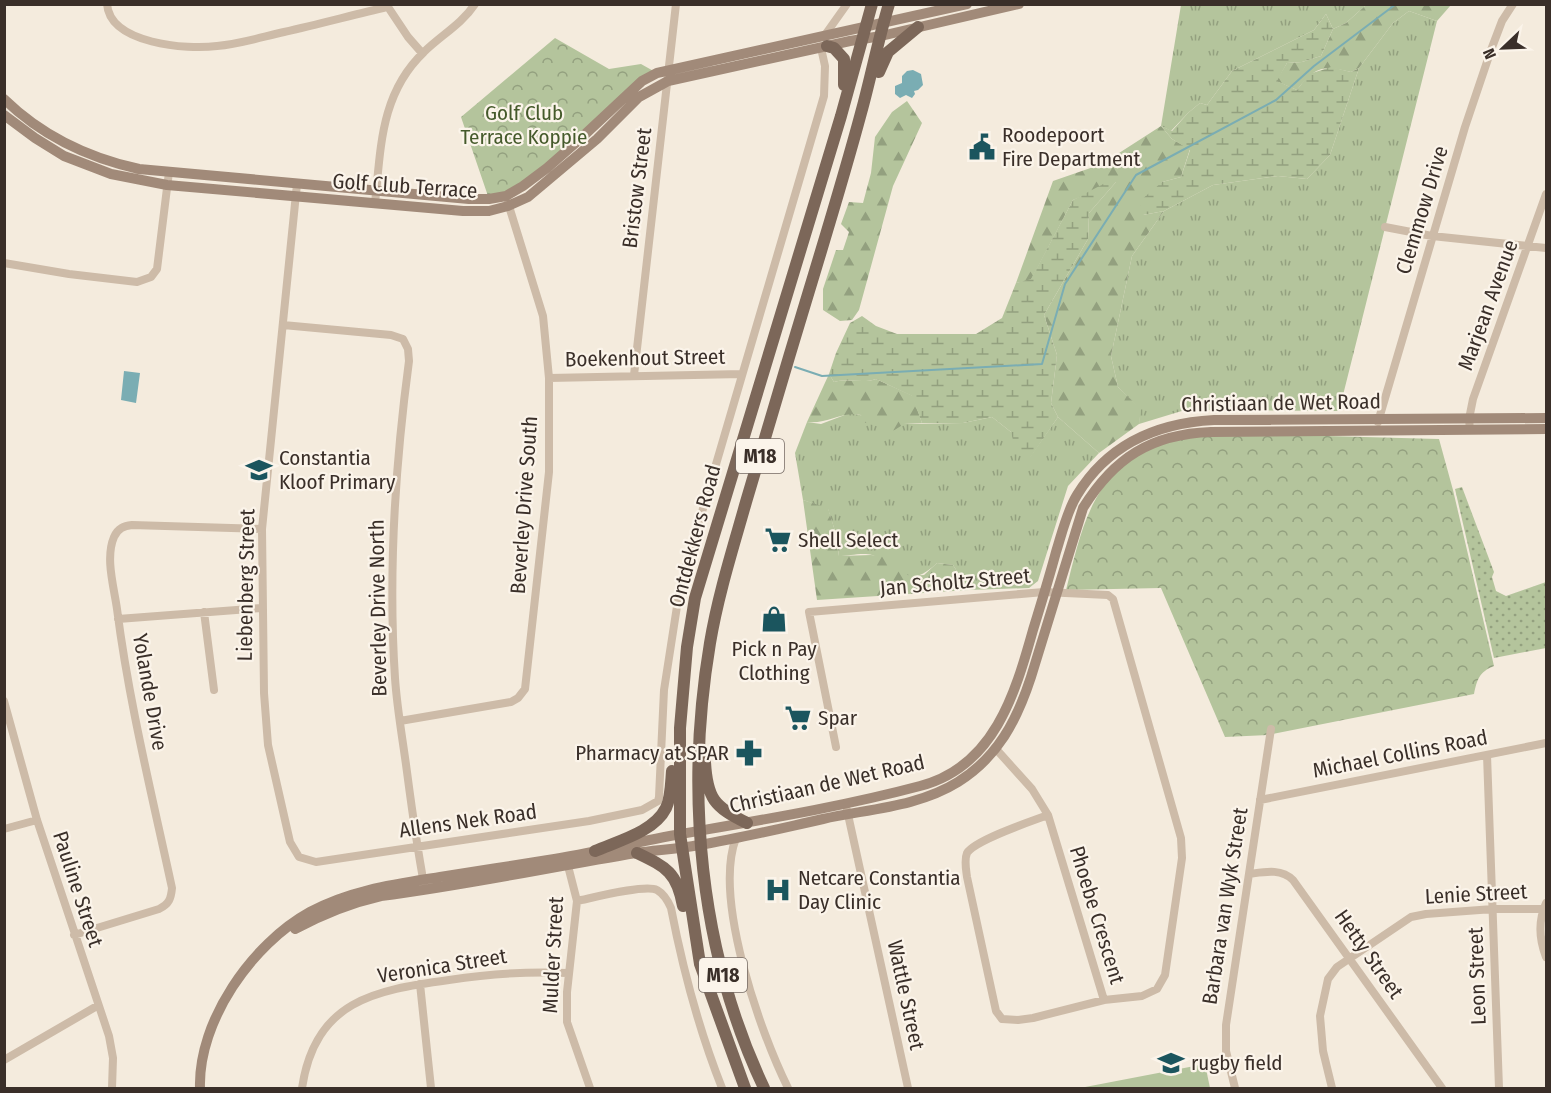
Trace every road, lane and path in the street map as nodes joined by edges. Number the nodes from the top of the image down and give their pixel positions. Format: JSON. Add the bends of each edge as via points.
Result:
{"nodes":[{"id":1,"x":107,"y":4,"type":"edge"},
{"id":2,"x":475,"y":4,"type":"edge"},
{"id":3,"x":676,"y":4,"type":"edge"},
{"id":4,"x":847,"y":4,"type":"edge"},
{"id":5,"x":872,"y":4,"type":"edge"},
{"id":6,"x":889,"y":4,"type":"edge"},
{"id":7,"x":967,"y":4,"type":"edge"},
{"id":8,"x":1019,"y":4,"type":"edge"},
{"id":9,"x":1513,"y":4,"type":"edge"},
{"id":10,"x":386,"y":6,"type":"edge"},
{"id":11,"x":920,"y":18,"type":"edge"},
{"id":12,"x":882,"y":30,"type":"junction"},
{"id":13,"x":865,"y":33,"type":"junction"},
{"id":14,"x":824,"y":43,"type":"junction"},
{"id":15,"x":422,"y":53,"type":"junction"},
{"id":16,"x":668,"y":75,"type":"junction"},
{"id":17,"x":4,"y":99,"type":"edge"},
{"id":18,"x":861,"y":113,"type":"junction"},
{"id":19,"x":4,"y":115,"type":"edge"},
{"id":20,"x":841,"y":116,"type":"junction"},
{"id":21,"x":169,"y":172,"type":"junction"},
{"id":22,"x":297,"y":184,"type":"junction"},
{"id":23,"x":167,"y":185,"type":"junction"},
{"id":24,"x":376,"y":191,"type":"junction"},
{"id":25,"x":1546,"y":194,"type":"edge"},
{"id":26,"x":296,"y":197,"type":"junction"},
{"id":27,"x":507,"y":201,"type":"junction"},
{"id":28,"x":375,"y":203,"type":"junction"},
{"id":29,"x":1385,"y":226,"type":"dead end"},
{"id":30,"x":1432,"y":236,"type":"junction"},
{"id":31,"x":1528,"y":246,"type":"junction"},
{"id":32,"x":1546,"y":248,"type":"edge"},
{"id":33,"x":4,"y":263,"type":"edge"},
{"id":34,"x":283,"y":325,"type":"junction"},
{"id":35,"x":742,"y":374,"type":"junction"},
{"id":36,"x":634,"y":375,"type":"junction"},
{"id":37,"x":549,"y":378,"type":"junction"},
{"id":38,"x":1546,"y":418,"type":"edge"},
{"id":39,"x":1470,"y":424,"type":"junction"},
{"id":40,"x":1377,"y":425,"type":"junction"},
{"id":41,"x":1546,"y":429,"type":"edge"},
{"id":42,"x":262,"y":528,"type":"junction"},
{"id":43,"x":1050,"y":593,"type":"junction"},
{"id":44,"x":1103,"y":594,"type":"joint"},
{"id":45,"x":262,"y":608,"type":"junction"},
{"id":46,"x":204,"y":612,"type":"junction"},
{"id":47,"x":118,"y":619,"type":"junction"},
{"id":48,"x":687,"y":647,"type":"junction"},
{"id":49,"x":214,"y":690,"type":"dead end"},
{"id":50,"x":4,"y":701,"type":"edge"},
{"id":51,"x":700,"y":719,"type":"junction"},
{"id":52,"x":400,"y":721,"type":"junction"},
{"id":53,"x":1271,"y":729,"type":"dead end"},
{"id":54,"x":1546,"y":743,"type":"edge"},
{"id":55,"x":837,"y":747,"type":"dead end"},
{"id":56,"x":996,"y":749,"type":"junction"},
{"id":57,"x":1487,"y":755,"type":"junction"},
{"id":58,"x":1260,"y":800,"type":"junction"},
{"id":59,"x":846,"y":808,"type":"junction"},
{"id":60,"x":625,"y":814,"type":"joint"},
{"id":61,"x":1048,"y":815,"type":"junction"},
{"id":62,"x":37,"y":820,"type":"junction"},
{"id":63,"x":747,"y":823,"type":"junction"},
{"id":64,"x":4,"y":829,"type":"edge"},
{"id":65,"x":699,"y":831,"type":"junction"},
{"id":66,"x":680,"y":834,"type":"junction"},
{"id":67,"x":736,"y":838,"type":"junction"},
{"id":68,"x":700,"y":845,"type":"junction"},
{"id":69,"x":417,"y":846,"type":"junction"},
{"id":70,"x":681,"y":848,"type":"junction"},
{"id":71,"x":595,"y":851,"type":"junction"},
{"id":72,"x":637,"y":853,"type":"junction"},
{"id":73,"x":316,"y":862,"type":"joint"},
{"id":74,"x":567,"y":862,"type":"junction"},
{"id":75,"x":1249,"y":874,"type":"junction"},
{"id":76,"x":424,"y":885,"type":"junction"},
{"id":77,"x":577,"y":901,"type":"junction"},
{"id":78,"x":1545,"y":906,"type":"edge"},
{"id":79,"x":1493,"y":909,"type":"junction"},
{"id":80,"x":74,"y":935,"type":"junction"},
{"id":81,"x":1349,"y":957,"type":"junction"},
{"id":82,"x":1546,"y":957,"type":"edge"},
{"id":83,"x":700,"y":964,"type":"junction"},
{"id":84,"x":568,"y":974,"type":"junction"},
{"id":85,"x":420,"y":984,"type":"junction"},
{"id":86,"x":1104,"y":1000,"type":"junction"},
{"id":87,"x":97,"y":1006,"type":"junction"},
{"id":88,"x":4,"y":1059,"type":"edge"},
{"id":89,"x":112,"y":1089,"type":"edge"},
{"id":90,"x":202,"y":1089,"type":"edge"},
{"id":91,"x":302,"y":1089,"type":"edge"},
{"id":92,"x":431,"y":1089,"type":"edge"},
{"id":93,"x":590,"y":1089,"type":"edge"},
{"id":94,"x":722,"y":1089,"type":"edge"},
{"id":95,"x":745,"y":1089,"type":"edge"},
{"id":96,"x":764,"y":1089,"type":"edge"},
{"id":97,"x":788,"y":1089,"type":"edge"},
{"id":98,"x":908,"y":1089,"type":"edge"},
{"id":99,"x":1235,"y":1089,"type":"edge"},
{"id":100,"x":1332,"y":1089,"type":"edge"},
{"id":101,"x":1442,"y":1089,"type":"edge"},
{"id":102,"x":1499,"y":1089,"type":"edge"}],
"edges":[{"from":1,"to":10,"type":"street","via":[[112,21],[127,32],[148,40],[189,46],[243,42]]},
{"from":2,"to":15,"type":"street","via":[[458,24]]},
{"from":3,"to":16,"type":"street","name":"Bristow Street"},
{"from":4,"to":14,"type":"street"},
{"from":5,"to":13,"type":"main road","name":"Ontdekkers Road","number":"M18"},
{"from":6,"to":12,"type":"main road","name":"Ontdekkers Road","number":"M18"},
{"from":7,"to":11,"type":"main road","name":"Golf Club Terrace"},
{"from":8,"to":11,"type":"main road","name":"Golf Club Terrace"},
{"from":9,"to":30,"type":"street","name":"Clemmow Drive","via":[[1491,50]]},
{"from":10,"to":15,"type":"street"},
{"from":11,"to":12,"type":"main road","name":"Golf Club Terrace"},
{"from":11,"to":18,"type":"main road","via":[[888,52]]},
{"from":12,"to":13,"type":"main road","name":"Golf Club Terrace"},
{"from":12,"to":18,"type":"main road","name":"Ontdekkers Road","number":"M18"},
{"from":13,"to":14,"type":"main road","name":"Golf Club Terrace"},
{"from":13,"to":20,"type":"main road","name":"Ontdekkers Road","number":"M18"},
{"from":14,"to":16,"type":"main road","name":"Golf Club Terrace"},
{"from":14,"to":20,"type":"main road","via":[[842,55],[845,63]]},
{"from":14,"to":35,"type":"street","name":"Ontdekkers Road","via":[[824,96]]},
{"from":15,"to":24,"type":"street","via":[[390,100],[382,131]]},
{"from":16,"to":27,"type":"main road","name":"Golf Club Terrace","via":[[657,73],[642,81]]},
{"from":16,"to":36,"type":"street","name":"Bristow Street"},
{"from":17,"to":21,"type":"main road","name":"Golf Club Terrace","via":[[39,127],[78,149],[122,165]]},
{"from":18,"to":51,"type":"main road","name":"Ontdekkers Road","number":"M18","via":[[729,560],[710,641]]},
{"from":19,"to":23,"type":"main road","name":"Golf Club Terrace","via":[[64,156],[111,174]]},
{"from":20,"to":48,"type":"main road","name":"Ontdekkers Road","number":"M18","via":[[695,598]]},
{"from":21,"to":22,"type":"main road","name":"Golf Club Terrace"},
{"from":21,"to":23,"type":"street"},
{"from":22,"to":24,"type":"main road","name":"Golf Club Terrace"},
{"from":22,"to":26,"type":"street","name":"Liebenberg Street"},
{"from":23,"to":26,"type":"main road","name":"Golf Club Terrace"},
{"from":23,"to":33,"type":"street","via":[[157,269],[147,280],[80,276]]},
{"from":24,"to":27,"type":"main road","name":"Golf Club Terrace"},
{"from":24,"to":28,"type":"street"},
{"from":25,"to":31,"type":"street","name":"Marjean Avenue"},
{"from":26,"to":28,"type":"main road","name":"Golf Club Terrace"},
{"from":26,"to":34,"type":"street","name":"Liebenberg Street"},
{"from":27,"to":28,"type":"main road","name":"Golf Club Terrace","via":[[489,211],[477,212]]},
{"from":27,"to":37,"type":"street","name":"Beverley Drive South","via":[[543,316]]},
{"from":29,"to":30,"type":"street"},
{"from":30,"to":31,"type":"street"},
{"from":30,"to":40,"type":"street","name":"Clemmow Drive"},
{"from":31,"to":32,"type":"street"},
{"from":31,"to":39,"type":"street","name":"Marjean Avenue","via":[[1473,399]]},
{"from":34,"to":42,"type":"street","name":"Liebenberg Street"},
{"from":34,"to":52,"type":"street","name":"Beverley Drive North","via":[[391,335],[403,339],[408,349],[392,573]]},
{"from":35,"to":36,"type":"street","name":"Boekenhout Street"},
{"from":35,"to":60,"type":"street","name":"Ontdekkers Road","via":[[680,587],[664,690],[658,801]]},
{"from":36,"to":37,"type":"street","name":"Boekenhout Street"},
{"from":37,"to":52,"type":"street","name":"Beverley Drive South","via":[[549,472],[525,689],[512,702]]},
{"from":38,"to":39,"type":"main road","name":"Christiaan de Wet Road"},
{"from":39,"to":40,"type":"main road","name":"Christiaan de Wet Road"},
{"from":39,"to":41,"type":"main road","name":"Christiaan de Wet Road"},
{"from":40,"to":43,"type":"main road","name":"Christiaan de Wet Road","via":[[1195,421],[1155,430],[1135,440],[1097,469],[1075,497],[1064,525]]},
{"from":42,"to":45,"type":"street","name":"Liebenberg Street"},
{"from":42,"to":47,"type":"street","name":"Yolande Drive","via":[[123,527],[114,538],[112,549]]},
{"from":43,"to":44,"type":"street","name":"Jan Scholtz Street"},
{"from":43,"to":55,"type":"street","name":"Jan Scholtz Street","via":[[809,612]]},
{"from":43,"to":56,"type":"main road","name":"Christiaan de Wet Road","via":[[1022,704]]},
{"from":43,"to":59,"type":"main road","name":"Christiaan de Wet Road","via":[[1006,712],[983,746],[965,763],[930,783]]},
{"from":44,"to":86,"type":"street","name":"Phoebe Crescent","via":[[1113,599],[1182,848],[1163,982],[1146,995]]},
{"from":45,"to":46,"type":"street"},
{"from":45,"to":73,"type":"street","name":"Liebenberg Street","via":[[268,746],[290,842],[299,857]]},
{"from":46,"to":47,"type":"street"},
{"from":46,"to":49,"type":"street"},
{"from":47,"to":80,"type":"street","name":"Yolande Drive","via":[[133,713],[172,899],[159,909]]},
{"from":48,"to":66,"type":"main road","name":"Ontdekkers Road","number":"M18","via":[[680,728]]},
{"from":48,"to":71,"type":"main road","via":[[679,679],[666,808],[652,824]]},
{"from":50,"to":62,"type":"street","name":"Pauline Street"},
{"from":51,"to":63,"type":"main road","via":[[709,792],[724,810]]},
{"from":51,"to":65,"type":"main road","name":"Ontdekkers Road","number":"M18"},
{"from":52,"to":69,"type":"street","name":"Beverley Drive North"},
{"from":53,"to":58,"type":"street","name":"Barbara van Wyk Street"},
{"from":54,"to":57,"type":"street","name":"Michael Collins Road"},
{"from":56,"to":59,"type":"main road","name":"Christiaan de Wet Road","via":[[974,771],[943,790],[908,803]]},
{"from":56,"to":61,"type":"street","name":"Phoebe Crescent","via":[[1032,789]]},
{"from":57,"to":58,"type":"street","name":"Michael Collins Road"},
{"from":57,"to":79,"type":"street","name":"Leon Street"},
{"from":58,"to":75,"type":"street","name":"Barbara van Wyk Street"},
{"from":59,"to":63,"type":"main road","name":"Christiaan de Wet Road"},
{"from":59,"to":67,"type":"main road","name":"Christiaan de Wet Road"},
{"from":59,"to":98,"type":"street","name":"Wattle Street"},
{"from":60,"to":69,"type":"street","name":"Allens Nek Road"},
{"from":61,"to":86,"type":"street","name":"Phoebe Crescent"},
{"from":61,"to":86,"type":"street","via":[[981,842],[966,858],[996,1011],[1002,1019],[1018,1020]]},
{"from":62,"to":64,"type":"street"},
{"from":62,"to":80,"type":"street","name":"Pauline Street"},
{"from":63,"to":65,"type":"main road","name":"Christiaan de Wet Road"},
{"from":65,"to":66,"type":"main road","name":"Christiaan de Wet Road"},
{"from":65,"to":68,"type":"main road","name":"Ontdekkers Road","number":"M18"},
{"from":66,"to":70,"type":"main road","name":"Ontdekkers Road","number":"M18"},
{"from":66,"to":71,"type":"main road","name":"Christiaan de Wet Road"},
{"from":67,"to":68,"type":"main road","name":"Christiaan de Wet Road"},
{"from":67,"to":97,"type":"street","via":[[728,875],[734,917],[747,978]]},
{"from":68,"to":70,"type":"main road","name":"Christiaan de Wet Road"},
{"from":68,"to":96,"type":"main road","name":"Ontdekkers Road","number":"M18","via":[[727,993]]},
{"from":69,"to":73,"type":"street","name":"Allens Nek Road"},
{"from":69,"to":76,"type":"street","name":"Beverley Drive North"},
{"from":70,"to":72,"type":"main road","name":"Christiaan de Wet Road"},
{"from":70,"to":83,"type":"main road","name":"Ontdekkers Road","number":"M18"},
{"from":71,"to":74,"type":"main road","name":"Christiaan de Wet Road"},
{"from":72,"to":74,"type":"main road","name":"Christiaan de Wet Road"},
{"from":72,"to":83,"type":"main road","via":[[663,866],[675,878],[688,935]]},
{"from":74,"to":76,"type":"main road","name":"Christiaan de Wet Road"},
{"from":74,"to":77,"type":"street","name":"Mulder Street"},
{"from":75,"to":81,"type":"street","name":"Hetty Street","via":[[1280,872],[1289,876]]},
{"from":75,"to":99,"type":"street","name":"Barbara van Wyk Street","via":[[1226,1025],[1226,1051]]},
{"from":76,"to":90,"type":"main road","name":"Christiaan de Wet Road","via":[[328,912],[296,929],[270,950],[227,1009]]},
{"from":77,"to":84,"type":"street","name":"Mulder Street"},
{"from":77,"to":94,"type":"street","via":[[646,887],[666,898],[689,993]]},
{"from":78,"to":79,"type":"street","name":"Lenie Street"},
{"from":78,"to":82,"type":"street","via":[[1540,938]]},
{"from":79,"to":81,"type":"street","name":"Lenie Street","via":[[1411,917]]},
{"from":79,"to":102,"type":"street","name":"Leon Street"},
{"from":80,"to":87,"type":"street","name":"Pauline Street"},
{"from":81,"to":100,"type":"street","name":"Lenie Street","via":[[1328,980],[1320,1017]]},
{"from":81,"to":101,"type":"street","name":"Hetty Street"},
{"from":83,"to":95,"type":"main road","name":"Ontdekkers Road","number":"M18"},
{"from":84,"to":85,"type":"street","name":"Veronica Street","via":[[510,972]]},
{"from":84,"to":93,"type":"street","name":"Mulder Street","via":[[567,1022]]},
{"from":85,"to":91,"type":"street","name":"Veronica Street","via":[[370,995],[327,1025],[310,1052]]},
{"from":85,"to":92,"type":"street"},
{"from":87,"to":88,"type":"street"},
{"from":87,"to":89,"type":"street","name":"Pauline Street","via":[[111,1047]]}]}
